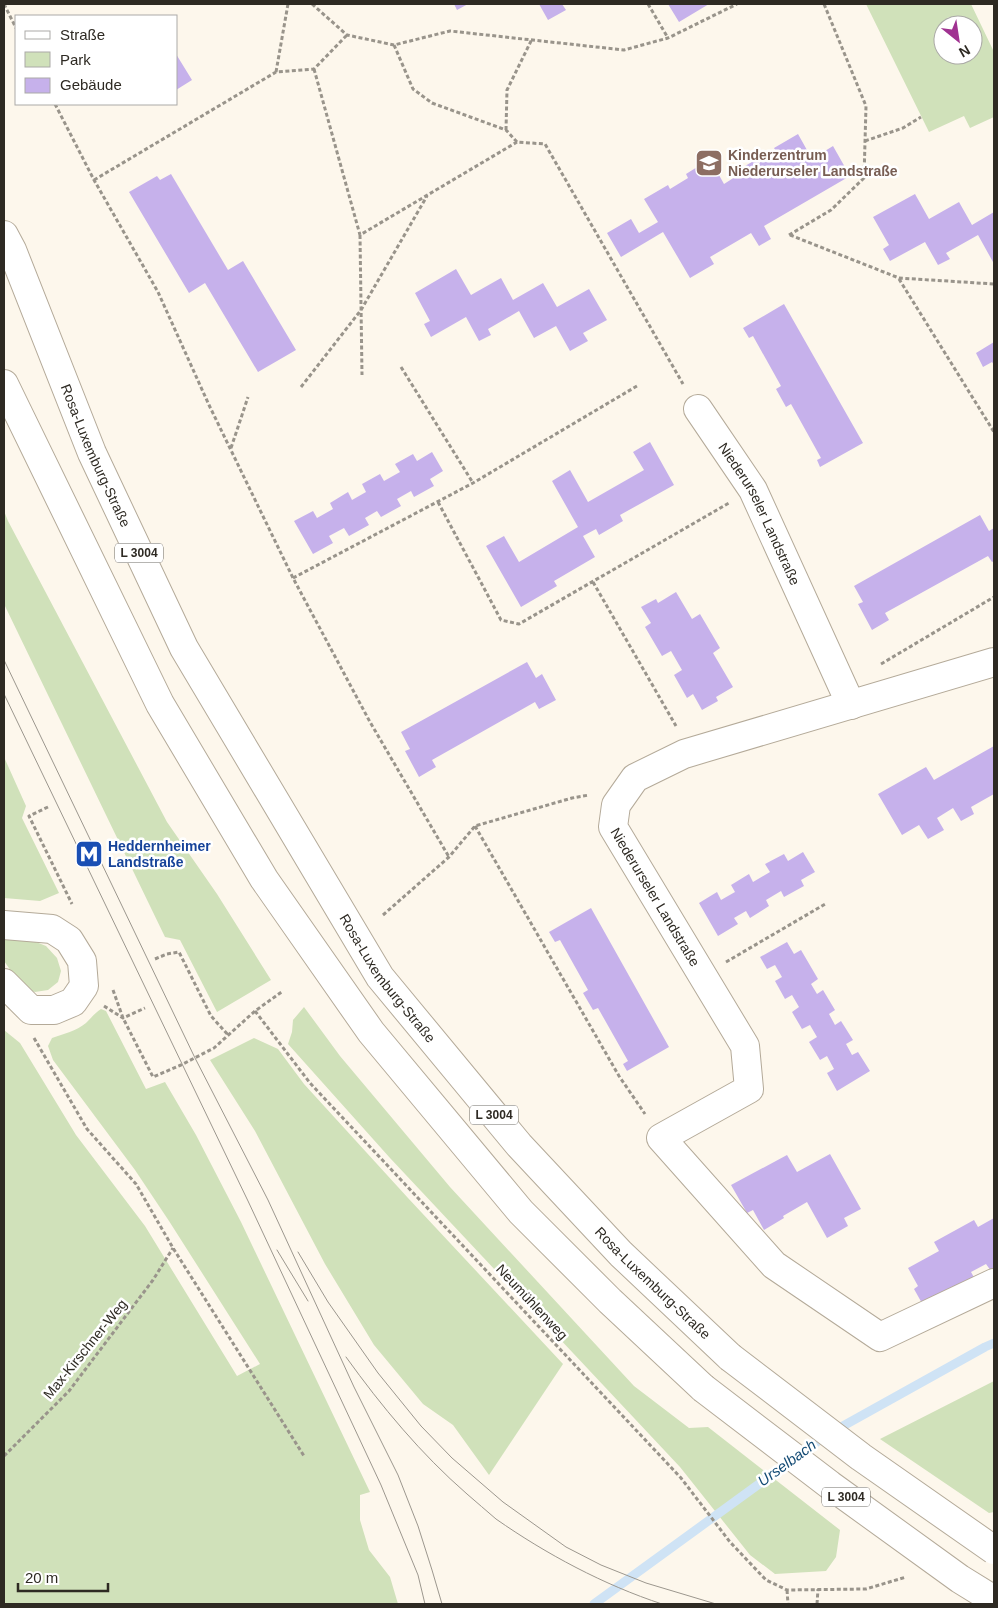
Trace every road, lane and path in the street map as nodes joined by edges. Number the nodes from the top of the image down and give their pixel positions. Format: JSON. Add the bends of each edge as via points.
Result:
{"nodes":[{"id":1,"x":4,"y":4,"type":"edge"},
{"id":2,"x":288,"y":4,"type":"edge"},
{"id":3,"x":312,"y":4,"type":"edge"},
{"id":4,"x":648,"y":4,"type":"edge"},
{"id":5,"x":737,"y":4,"type":"edge"},
{"id":6,"x":824,"y":4,"type":"edge"},
{"id":7,"x":15,"y":26,"type":"edge"},
{"id":8,"x":347,"y":35,"type":"junction"},
{"id":9,"x":668,"y":38,"type":"junction"},
{"id":10,"x":532,"y":40,"type":"junction"},
{"id":11,"x":394,"y":45,"type":"junction"},
{"id":12,"x":314,"y":69,"type":"junction"},
{"id":13,"x":276,"y":72,"type":"junction"},
{"id":14,"x":56,"y":105,"type":"edge"},
{"id":15,"x":922,"y":117,"type":"dead end"},
{"id":16,"x":506,"y":130,"type":"junction"},
{"id":17,"x":865,"y":140,"type":"junction"},
{"id":18,"x":517,"y":142,"type":"junction"},
{"id":19,"x":94,"y":180,"type":"junction"},
{"id":20,"x":427,"y":195,"type":"junction"},
{"id":21,"x":360,"y":235,"type":"junction"},
{"id":22,"x":6,"y":238,"type":"edge"},
{"id":23,"x":899,"y":278,"type":"junction"},
{"id":24,"x":994,"y":284,"type":"edge"},
{"id":25,"x":361,"y":310,"type":"junction"},
{"id":26,"x":402,"y":367,"type":"dead end"},
{"id":27,"x":362,"y":375,"type":"dead end"},
{"id":28,"x":4,"y":384,"type":"edge"},
{"id":29,"x":638,"y":386,"type":"dead end"},
{"id":30,"x":300,"y":387,"type":"dead end"},
{"id":31,"x":248,"y":397,"type":"dead end"},
{"id":32,"x":693,"y":400,"type":"joint"},
{"id":33,"x":994,"y":432,"type":"edge"},
{"id":34,"x":231,"y":448,"type":"junction"},
{"id":35,"x":474,"y":483,"type":"junction"},
{"id":36,"x":753,"y":490,"type":"junction"},
{"id":37,"x":438,"y":502,"type":"junction"},
{"id":38,"x":293,"y":578,"type":"junction"},
{"id":39,"x":593,"y":582,"type":"junction"},
{"id":40,"x":994,"y":597,"type":"edge"},
{"id":41,"x":994,"y":662,"type":"edge"},
{"id":42,"x":879,"y":670,"type":"dead end"},
{"id":43,"x":851,"y":705,"type":"junction"},
{"id":44,"x":676,"y":726,"type":"dead end"},
{"id":45,"x":572,"y":798,"type":"dead end"},
{"id":46,"x":48,"y":806,"type":"dead end"},
{"id":47,"x":474,"y":826,"type":"junction"},
{"id":48,"x":449,"y":857,"type":"junction"},
{"id":49,"x":827,"y":903,"type":"dead end"},
{"id":50,"x":72,"y":904,"type":"dead end"},
{"id":51,"x":382,"y":915,"type":"dead end"},
{"id":52,"x":4,"y":925,"type":"edge"},
{"id":53,"x":156,"y":959,"type":"dead end"},
{"id":54,"x":725,"y":962,"type":"dead end"},
{"id":55,"x":4,"y":983,"type":"edge"},
{"id":56,"x":111,"y":986,"type":"dead end"},
{"id":57,"x":284,"y":992,"type":"dead end"},
{"id":58,"x":98,"y":1001,"type":"dead end"},
{"id":59,"x":145,"y":1008,"type":"dead end"},
{"id":60,"x":31,"y":1010,"type":"junction"},
{"id":61,"x":255,"y":1011,"type":"junction"},
{"id":62,"x":123,"y":1018,"type":"junction"},
{"id":63,"x":228,"y":1036,"type":"junction"},
{"id":64,"x":661,"y":1138,"type":"junction"},
{"id":65,"x":173,"y":1248,"type":"junction"},
{"id":66,"x":994,"y":1283,"type":"edge"},
{"id":67,"x":4,"y":1456,"type":"edge"},
{"id":68,"x":304,"y":1456,"type":"dead end"},
{"id":69,"x":994,"y":1550,"type":"edge"},
{"id":70,"x":908,"y":1577,"type":"dead end"},
{"id":71,"x":818,"y":1589,"type":"junction"},
{"id":72,"x":787,"y":1590,"type":"junction"},
{"id":73,"x":994,"y":1600,"type":"edge"},
{"id":74,"x":788,"y":1604,"type":"edge"},
{"id":75,"x":818,"y":1604,"type":"edge"}],
"edges":[{"from":1,"to":7,"type":"path"},
{"from":2,"to":13,"type":"path"},
{"from":3,"to":8,"type":"path"},
{"from":4,"to":9,"type":"path"},
{"from":5,"to":9,"type":"path"},
{"from":6,"to":17,"type":"path","via":[[866,106]]},
{"from":8,"to":11,"type":"path"},
{"from":8,"to":12,"type":"path"},
{"from":9,"to":10,"type":"path","via":[[624,50]]},
{"from":10,"to":11,"type":"path","via":[[450,31]]},
{"from":10,"to":16,"type":"path","via":[[507,90]]},
{"from":11,"to":16,"type":"path","via":[[413,89],[432,103]]},
{"from":12,"to":13,"type":"path"},
{"from":12,"to":21,"type":"path"},
{"from":13,"to":19,"type":"path"},
{"from":14,"to":19,"type":"path"},
{"from":15,"to":17,"type":"path","via":[[903,128]]},
{"from":16,"to":18,"type":"path"},
{"from":17,"to":23,"type":"path","via":[[864,178],[831,210],[789,235]]},
{"from":18,"to":20,"type":"path"},
{"from":18,"to":32,"type":"path","via":[[545,144]]},
{"from":19,"to":34,"type":"path","via":[[158,292]]},
{"from":20,"to":21,"type":"path"},
{"from":20,"to":25,"type":"path"},
{"from":21,"to":25,"type":"path"},
{"from":22,"to":69,"type":"main road","name":"Rosa-Luxemburg-Straße","number":"L 3004","bridge":true,"via":[[92,453],[184,648],[380,977],[519,1145],[622,1254],[730,1357],[861,1457]]},
{"from":23,"to":24,"type":"path"},
{"from":23,"to":33,"type":"path"},
{"from":25,"to":27,"type":"path"},
{"from":25,"to":30,"type":"path"},
{"from":26,"to":35,"type":"path"},
{"from":28,"to":73,"type":"main road","number":"L 3004","bridge":true,"via":[[160,704],[264,879],[371,1032],[521,1212],[610,1302],[703,1388],[830,1485]]},
{"from":29,"to":35,"type":"path"},
{"from":31,"to":34,"type":"path"},
{"from":32,"to":36,"type":"main road","name":"Niederurseler Landstraße"},
{"from":34,"to":38,"type":"path"},
{"from":35,"to":37,"type":"path"},
{"from":36,"to":39,"type":"path"},
{"from":36,"to":43,"type":"main road","name":"Niederurseler Landstraße"},
{"from":37,"to":38,"type":"path"},
{"from":37,"to":39,"type":"path","via":[[501,620],[519,624]]},
{"from":38,"to":48,"type":"path","via":[[370,722]]},
{"from":39,"to":44,"type":"path"},
{"from":40,"to":42,"type":"path","via":[[881,663]]},
{"from":41,"to":43,"type":"main road","name":"Niederurseler Landstraße"},
{"from":43,"to":64,"type":"main road","name":"Niederurseler Landstraße","via":[[684,754],[634,778],[616,805],[613,827],[745,1046],[749,1089]]},
{"from":45,"to":47,"type":"path"},
{"from":46,"to":50,"type":"path","via":[[29,816]]},
{"from":47,"to":48,"type":"path"},
{"from":47,"to":64,"type":"path","via":[[619,1076]]},
{"from":48,"to":51,"type":"path"},
{"from":49,"to":54,"type":"path"},
{"from":52,"to":60,"type":"main road","via":[[52,929],[69,940],[82,961],[84,986],[73,1002],[54,1010]]},
{"from":53,"to":63,"type":"path","via":[[179,952],[211,1016]]},
{"from":55,"to":60,"type":"main road"},
{"from":56,"to":62,"type":"path"},
{"from":57,"to":61,"type":"path"},
{"from":58,"to":62,"type":"path"},
{"from":59,"to":62,"type":"path"},
{"from":60,"to":65,"type":"path","via":[[34,1038],[87,1129],[136,1184]]},
{"from":61,"to":63,"type":"path"},
{"from":61,"to":72,"type":"path","name":"Neumühlenweg","via":[[310,1082],[681,1478],[730,1542],[766,1580]]},
{"from":62,"to":63,"type":"path","via":[[153,1077],[214,1048]]},
{"from":64,"to":66,"type":"main road","via":[[774,1265],[880,1337]]},
{"from":65,"to":67,"type":"path","name":"Max-Kirschner-Weg","via":[[153,1280],[69,1391]]},
{"from":65,"to":68,"type":"path"},
{"from":70,"to":71,"type":"path","via":[[866,1589]]},
{"from":71,"to":72,"type":"path"},
{"from":71,"to":75,"type":"path"},
{"from":72,"to":74,"type":"path"}]}
